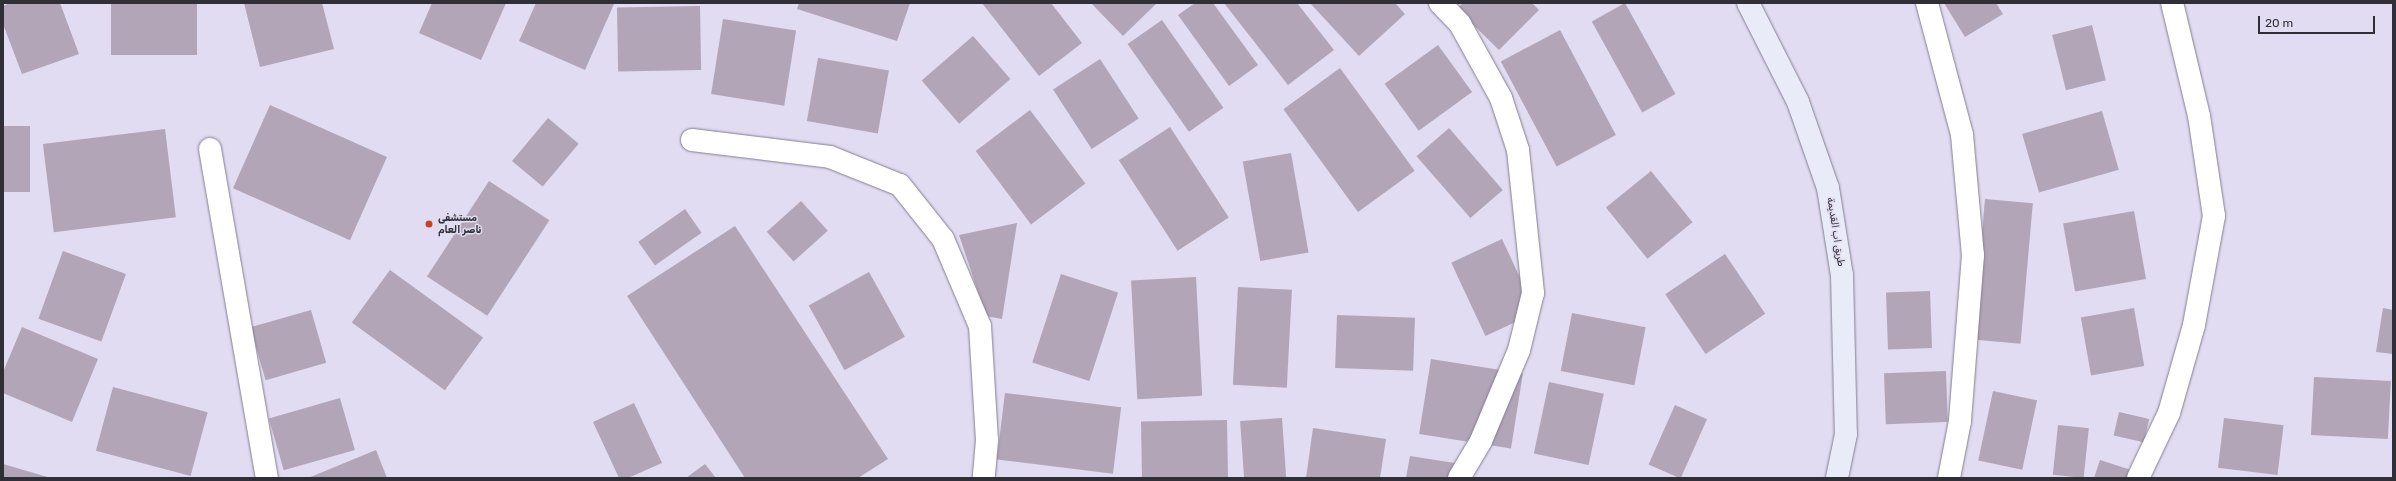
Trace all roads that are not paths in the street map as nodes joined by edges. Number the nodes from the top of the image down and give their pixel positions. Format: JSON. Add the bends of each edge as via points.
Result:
{"nodes":[{"id":1,"x":1440,"y":3,"type":"edge"},
{"id":2,"x":1748,"y":3,"type":"edge"},
{"id":3,"x":1927,"y":3,"type":"edge"},
{"id":4,"x":2172,"y":3,"type":"edge"},
{"id":5,"x":692,"y":140,"type":"dead end"},
{"id":6,"x":210,"y":149,"type":"dead end"},
{"id":7,"x":267,"y":478,"type":"edge"},
{"id":8,"x":984,"y":478,"type":"edge"},
{"id":9,"x":1459,"y":478,"type":"edge"},
{"id":10,"x":1837,"y":478,"type":"edge"},
{"id":11,"x":1949,"y":478,"type":"edge"},
{"id":12,"x":2138,"y":478,"type":"edge"}],
"edges":[{"from":1,"to":9,"type":"street","via":[[1460,24],[1501,98],[1518,150],[1533,293],[1519,350],[1481,441]]},
{"from":2,"to":10,"type":"street","name":"طريق اب القديمة","via":[[1798,102],[1828,188],[1842,275],[1846,434]]},
{"from":3,"to":11,"type":"street","via":[[1962,135],[1973,255],[1960,421]]},
{"from":4,"to":12,"type":"street","via":[[2199,116],[2214,216],[2194,325],[2169,413]]},
{"from":5,"to":8,"type":"street","via":[[830,157],[900,185],[943,239],[980,326],[987,440]]},
{"from":6,"to":7,"type":"street"}]}
